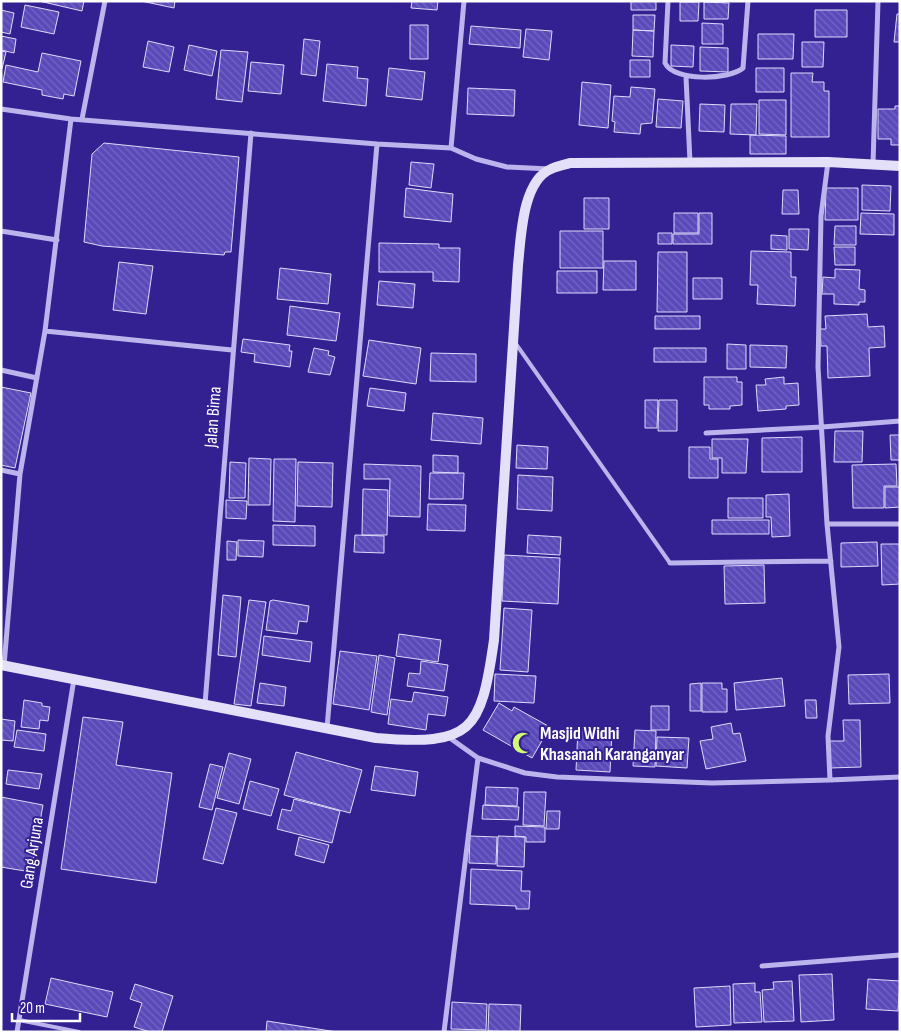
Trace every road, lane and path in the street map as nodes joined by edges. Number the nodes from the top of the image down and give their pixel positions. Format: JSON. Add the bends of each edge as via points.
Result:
{"nodes":[{"id":1,"x":105,"y":1,"type":"edge"},
{"id":2,"x":464,"y":1,"type":"edge"},
{"id":3,"x":668,"y":1,"type":"edge"},
{"id":4,"x":748,"y":1,"type":"edge"},
{"id":5,"x":878,"y":1,"type":"edge"},
{"id":6,"x":686,"y":77,"type":"junction"},
{"id":7,"x":1,"y":109,"type":"edge"},
{"id":8,"x":71,"y":119,"type":"junction"},
{"id":9,"x":82,"y":120,"type":"junction"},
{"id":10,"x":251,"y":133,"type":"junction"},
{"id":11,"x":377,"y":144,"type":"junction"},
{"id":12,"x":450,"y":148,"type":"junction"},
{"id":13,"x":690,"y":162,"type":"junction"},
{"id":14,"x":828,"y":162,"type":"junction"},
{"id":15,"x":873,"y":165,"type":"junction"},
{"id":16,"x":900,"y":166,"type":"edge"},
{"id":17,"x":550,"y":169,"type":"junction"},
{"id":18,"x":1,"y":232,"type":"edge"},
{"id":19,"x":57,"y":240,"type":"junction"},
{"id":20,"x":45,"y":331,"type":"junction"},
{"id":21,"x":514,"y":341,"type":"junction"},
{"id":22,"x":232,"y":350,"type":"junction"},
{"id":23,"x":1,"y":370,"type":"edge"},
{"id":24,"x":37,"y":378,"type":"junction"},
{"id":25,"x":900,"y":421,"type":"edge"},
{"id":26,"x":822,"y":427,"type":"junction"},
{"id":27,"x":706,"y":432,"type":"dead end"},
{"id":28,"x":1,"y":470,"type":"edge"},
{"id":29,"x":20,"y":474,"type":"junction"},
{"id":30,"x":827,"y":524,"type":"junction"},
{"id":31,"x":900,"y":524,"type":"edge"},
{"id":32,"x":831,"y":561,"type":"junction"},
{"id":33,"x":670,"y":563,"type":"joint"},
{"id":34,"x":3,"y":665,"type":"edge"},
{"id":35,"x":74,"y":679,"type":"junction"},
{"id":36,"x":205,"y":704,"type":"junction"},
{"id":37,"x":327,"y":729,"type":"junction"},
{"id":38,"x":447,"y":736,"type":"junction"},
{"id":39,"x":478,"y":758,"type":"junction"},
{"id":40,"x":900,"y":777,"type":"edge"},
{"id":41,"x":830,"y":780,"type":"junction"},
{"id":42,"x":900,"y":955,"type":"edge"},
{"id":43,"x":762,"y":966,"type":"dead end"},
{"id":44,"x":19,"y":1020,"type":"junction"},
{"id":45,"x":17,"y":1032,"type":"edge"},
{"id":46,"x":79,"y":1032,"type":"edge"},
{"id":47,"x":444,"y":1032,"type":"edge"}],
"edges":[{"from":1,"to":9,"type":"street"},
{"from":2,"to":12,"type":"street"},
{"from":3,"to":6,"type":"street","via":[[665,63],[667,68]]},
{"from":4,"to":6,"type":"street","via":[[743,68],[731,74]]},
{"from":5,"to":15,"type":"street"},
{"from":6,"to":13,"type":"street"},
{"from":7,"to":8,"type":"street"},
{"from":8,"to":9,"type":"street"},
{"from":8,"to":19,"type":"street"},
{"from":9,"to":10,"type":"street"},
{"from":10,"to":11,"type":"street"},
{"from":10,"to":22,"type":"street","name":"Jalan Bima"},
{"from":11,"to":12,"type":"street"},
{"from":11,"to":37,"type":"street"},
{"from":12,"to":17,"type":"street","via":[[507,167]]},
{"from":13,"to":14,"type":"main road"},
{"from":13,"to":17,"type":"main road","via":[[570,163]]},
{"from":14,"to":15,"type":"main road"},
{"from":14,"to":26,"type":"street","via":[[821,216],[818,357]]},
{"from":15,"to":16,"type":"main road"},
{"from":17,"to":21,"type":"main road","via":[[539,178],[524,216]]},
{"from":18,"to":19,"type":"street"},
{"from":19,"to":20,"type":"street"},
{"from":20,"to":22,"type":"street"},
{"from":20,"to":24,"type":"street"},
{"from":21,"to":33,"type":"lane"},
{"from":21,"to":38,"type":"main road","via":[[488,685],[476,718],[463,731]]},
{"from":22,"to":36,"type":"street","name":"Jalan Bima"},
{"from":23,"to":24,"type":"street"},
{"from":24,"to":29,"type":"street"},
{"from":25,"to":26,"type":"street"},
{"from":26,"to":27,"type":"street"},
{"from":26,"to":30,"type":"street"},
{"from":28,"to":29,"type":"street"},
{"from":29,"to":34,"type":"street"},
{"from":30,"to":31,"type":"street"},
{"from":30,"to":32,"type":"street"},
{"from":32,"to":33,"type":"street"},
{"from":32,"to":41,"type":"street","via":[[839,647],[828,736]]},
{"from":34,"to":35,"type":"main road"},
{"from":35,"to":36,"type":"main road"},
{"from":35,"to":44,"type":"street","name":"Gang Arjuna"},
{"from":36,"to":37,"type":"main road"},
{"from":37,"to":38,"type":"main road","via":[[414,741]]},
{"from":38,"to":39,"type":"street"},
{"from":39,"to":41,"type":"street","via":[[525,773],[557,777],[712,783]]},
{"from":39,"to":47,"type":"street"},
{"from":40,"to":41,"type":"street"},
{"from":42,"to":43,"type":"street"},
{"from":44,"to":45,"type":"street","name":"Gang Arjuna"},
{"from":44,"to":46,"type":"lane"}]}
